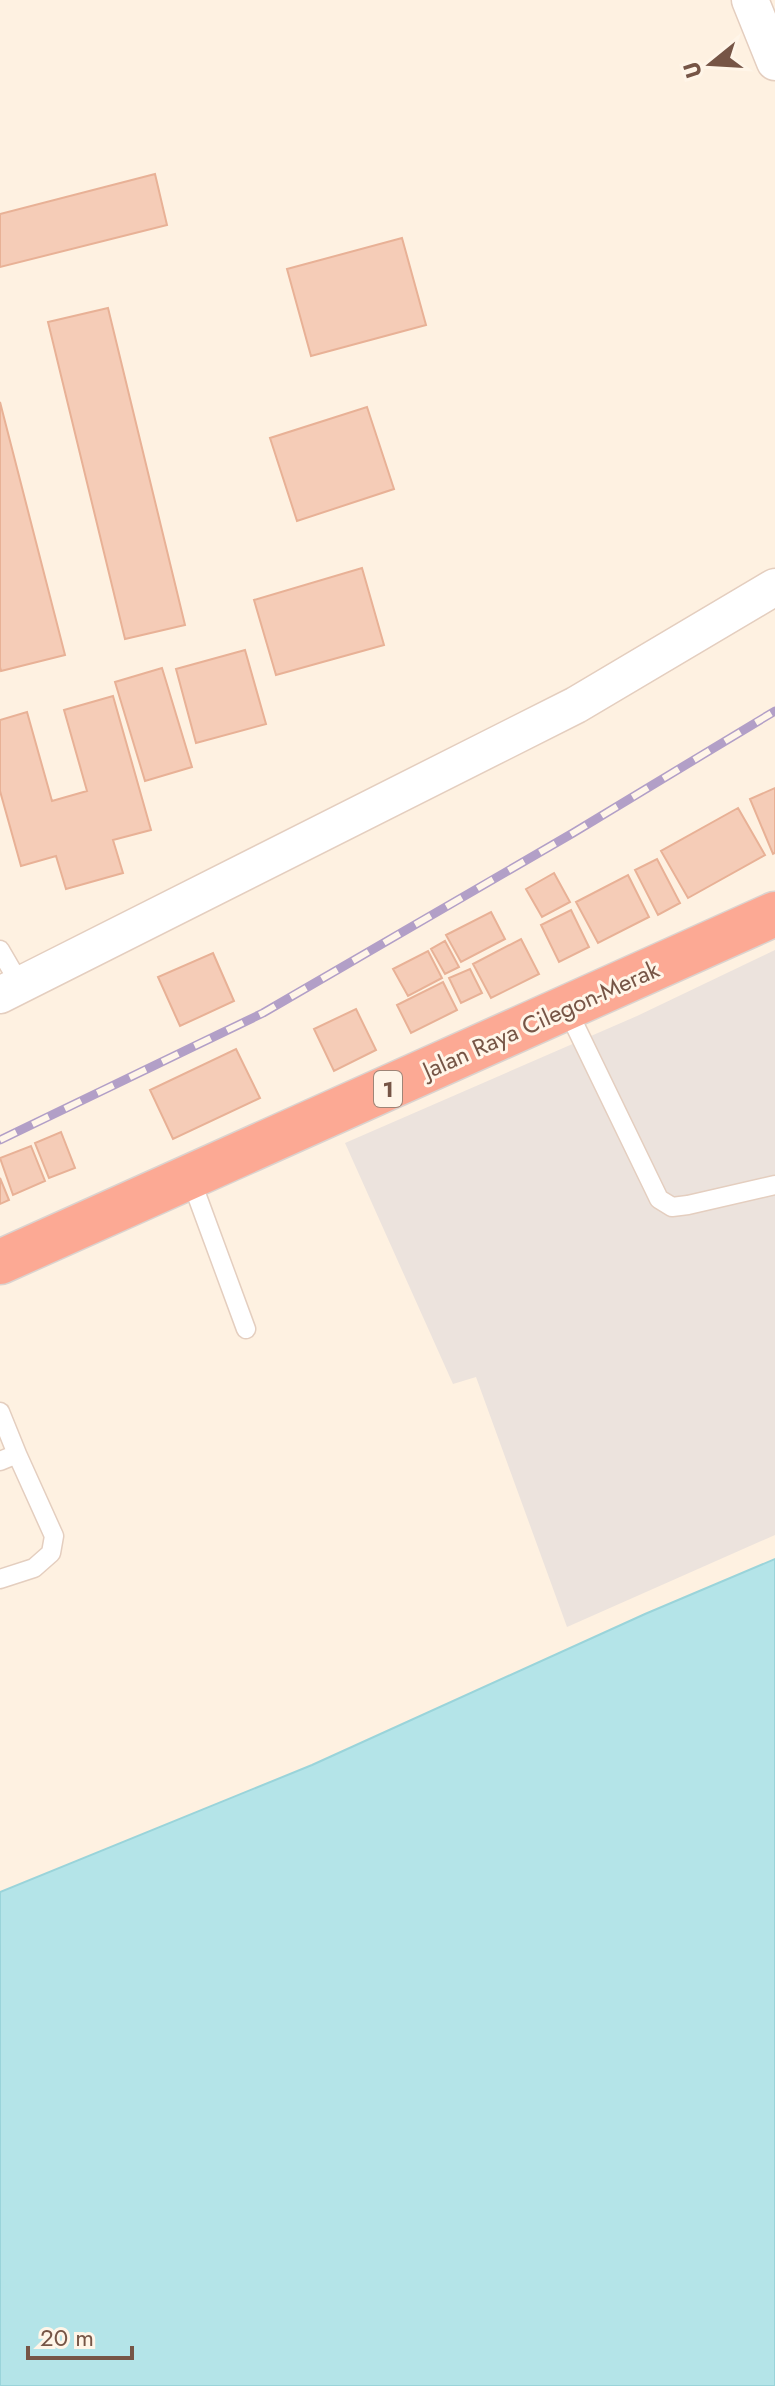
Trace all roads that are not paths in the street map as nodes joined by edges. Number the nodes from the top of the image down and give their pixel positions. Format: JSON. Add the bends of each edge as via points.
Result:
{"nodes":[{"id":1,"x":750,"y":0,"type":"edge"},
{"id":2,"x":775,"y":62,"type":"edge"},
{"id":3,"x":775,"y":587,"type":"edge"},
{"id":4,"x":775,"y":914,"type":"edge"},
{"id":5,"x":0,"y":950,"type":"edge"},
{"id":6,"x":10,"y":990,"type":"edge"},
{"id":7,"x":567,"y":1009,"type":"junction"},
{"id":8,"x":190,"y":1177,"type":"junction"},
{"id":9,"x":775,"y":1185,"type":"edge"},
{"id":10,"x":0,"y":1262,"type":"edge"},
{"id":11,"x":246,"y":1329,"type":"dead end"},
{"id":12,"x":0,"y":1412,"type":"edge"},
{"id":13,"x":9,"y":1458,"type":"edge"},
{"id":14,"x":0,"y":1579,"type":"edge"}],
"edges":[{"from":1,"to":2,"type":"street"},
{"from":3,"to":6,"type":"street","via":[[576,705]]},
{"from":4,"to":7,"type":"highway","name":"Jalan Raya Cilegon-Merak","number":"1"},
{"from":5,"to":6,"type":"lane"},
{"from":7,"to":8,"type":"highway","name":"Jalan Raya Cilegon-Merak","number":"1"},
{"from":7,"to":9,"type":"lane","via":[[659,1199],[672,1207]]},
{"from":8,"to":10,"type":"highway","name":"Jalan Raya Cilegon-Merak","number":"1"},
{"from":8,"to":11,"type":"lane"},
{"from":12,"to":13,"type":"lane"},
{"from":13,"to":14,"type":"lane","via":[[54,1536],[51,1553],[34,1568]]}]}
